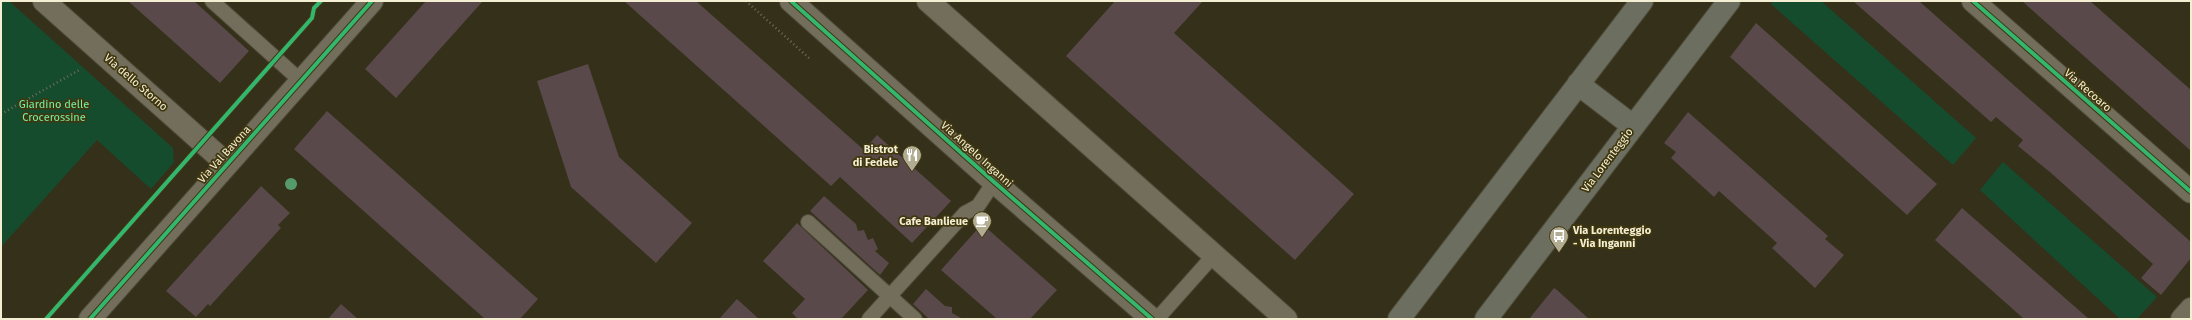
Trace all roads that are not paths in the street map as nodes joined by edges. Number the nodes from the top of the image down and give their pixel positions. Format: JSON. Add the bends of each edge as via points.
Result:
{"nodes":[{"id":1,"x":44,"y":1,"type":"edge"},
{"id":2,"x":212,"y":1,"type":"edge"},
{"id":3,"x":372,"y":1,"type":"edge"},
{"id":4,"x":791,"y":1,"type":"edge"},
{"id":5,"x":928,"y":1,"type":"edge"},
{"id":6,"x":1642,"y":1,"type":"edge"},
{"id":7,"x":1729,"y":1,"type":"edge"},
{"id":8,"x":1973,"y":1,"type":"edge"},
{"id":9,"x":301,"y":81,"type":"junction"},
{"id":10,"x":1578,"y":84,"type":"junction"},
{"id":11,"x":1633,"y":126,"type":"junction"},
{"id":12,"x":227,"y":164,"type":"junction"},
{"id":13,"x":994,"y":182,"type":"junction"},
{"id":14,"x":2191,"y":192,"type":"edge"},
{"id":15,"x":808,"y":222,"type":"dead end"},
{"id":16,"x":1214,"y":255,"type":"junction"},
{"id":17,"x":890,"y":297,"type":"junction"},
{"id":18,"x":2191,"y":309,"type":"edge"},
{"id":19,"x":90,"y":319,"type":"edge"},
{"id":20,"x":869,"y":319,"type":"edge"},
{"id":21,"x":915,"y":319,"type":"edge"},
{"id":22,"x":1152,"y":319,"type":"edge"},
{"id":23,"x":1157,"y":319,"type":"edge"},
{"id":24,"x":1286,"y":319,"type":"edge"},
{"id":25,"x":1400,"y":319,"type":"edge"},
{"id":26,"x":1486,"y":319,"type":"edge"},
{"id":27,"x":2182,"y":319,"type":"edge"}],
"edges":[{"from":1,"to":12,"type":"street","name":"Via dello Storno"},
{"from":2,"to":9,"type":"lane"},
{"from":3,"to":9,"type":"street","name":"Via Val Bavona"},
{"from":4,"to":13,"type":"street","name":"Via Angelo Inganni"},
{"from":5,"to":16,"type":"street"},
{"from":6,"to":10,"type":"main road"},
{"from":7,"to":11,"type":"main road","name":"Via Lorenteggio"},
{"from":8,"to":14,"type":"street","name":"Via Recoaro"},
{"from":9,"to":12,"type":"street","name":"Via Val Bavona"},
{"from":10,"to":11,"type":"main road"},
{"from":10,"to":25,"type":"main road"},
{"from":11,"to":26,"type":"main road","name":"Via Lorenteggio"},
{"from":12,"to":19,"type":"street","name":"Via Val Bavona"},
{"from":13,"to":17,"type":"lane","via":[[978,206],[965,213]]},
{"from":13,"to":22,"type":"street","name":"Via Angelo Inganni"},
{"from":15,"to":17,"type":"lane"},
{"from":16,"to":23,"type":"lane"},
{"from":16,"to":24,"type":"street"},
{"from":17,"to":20,"type":"lane"},
{"from":17,"to":21,"type":"lane"},
{"from":18,"to":27,"type":"street"}]}
